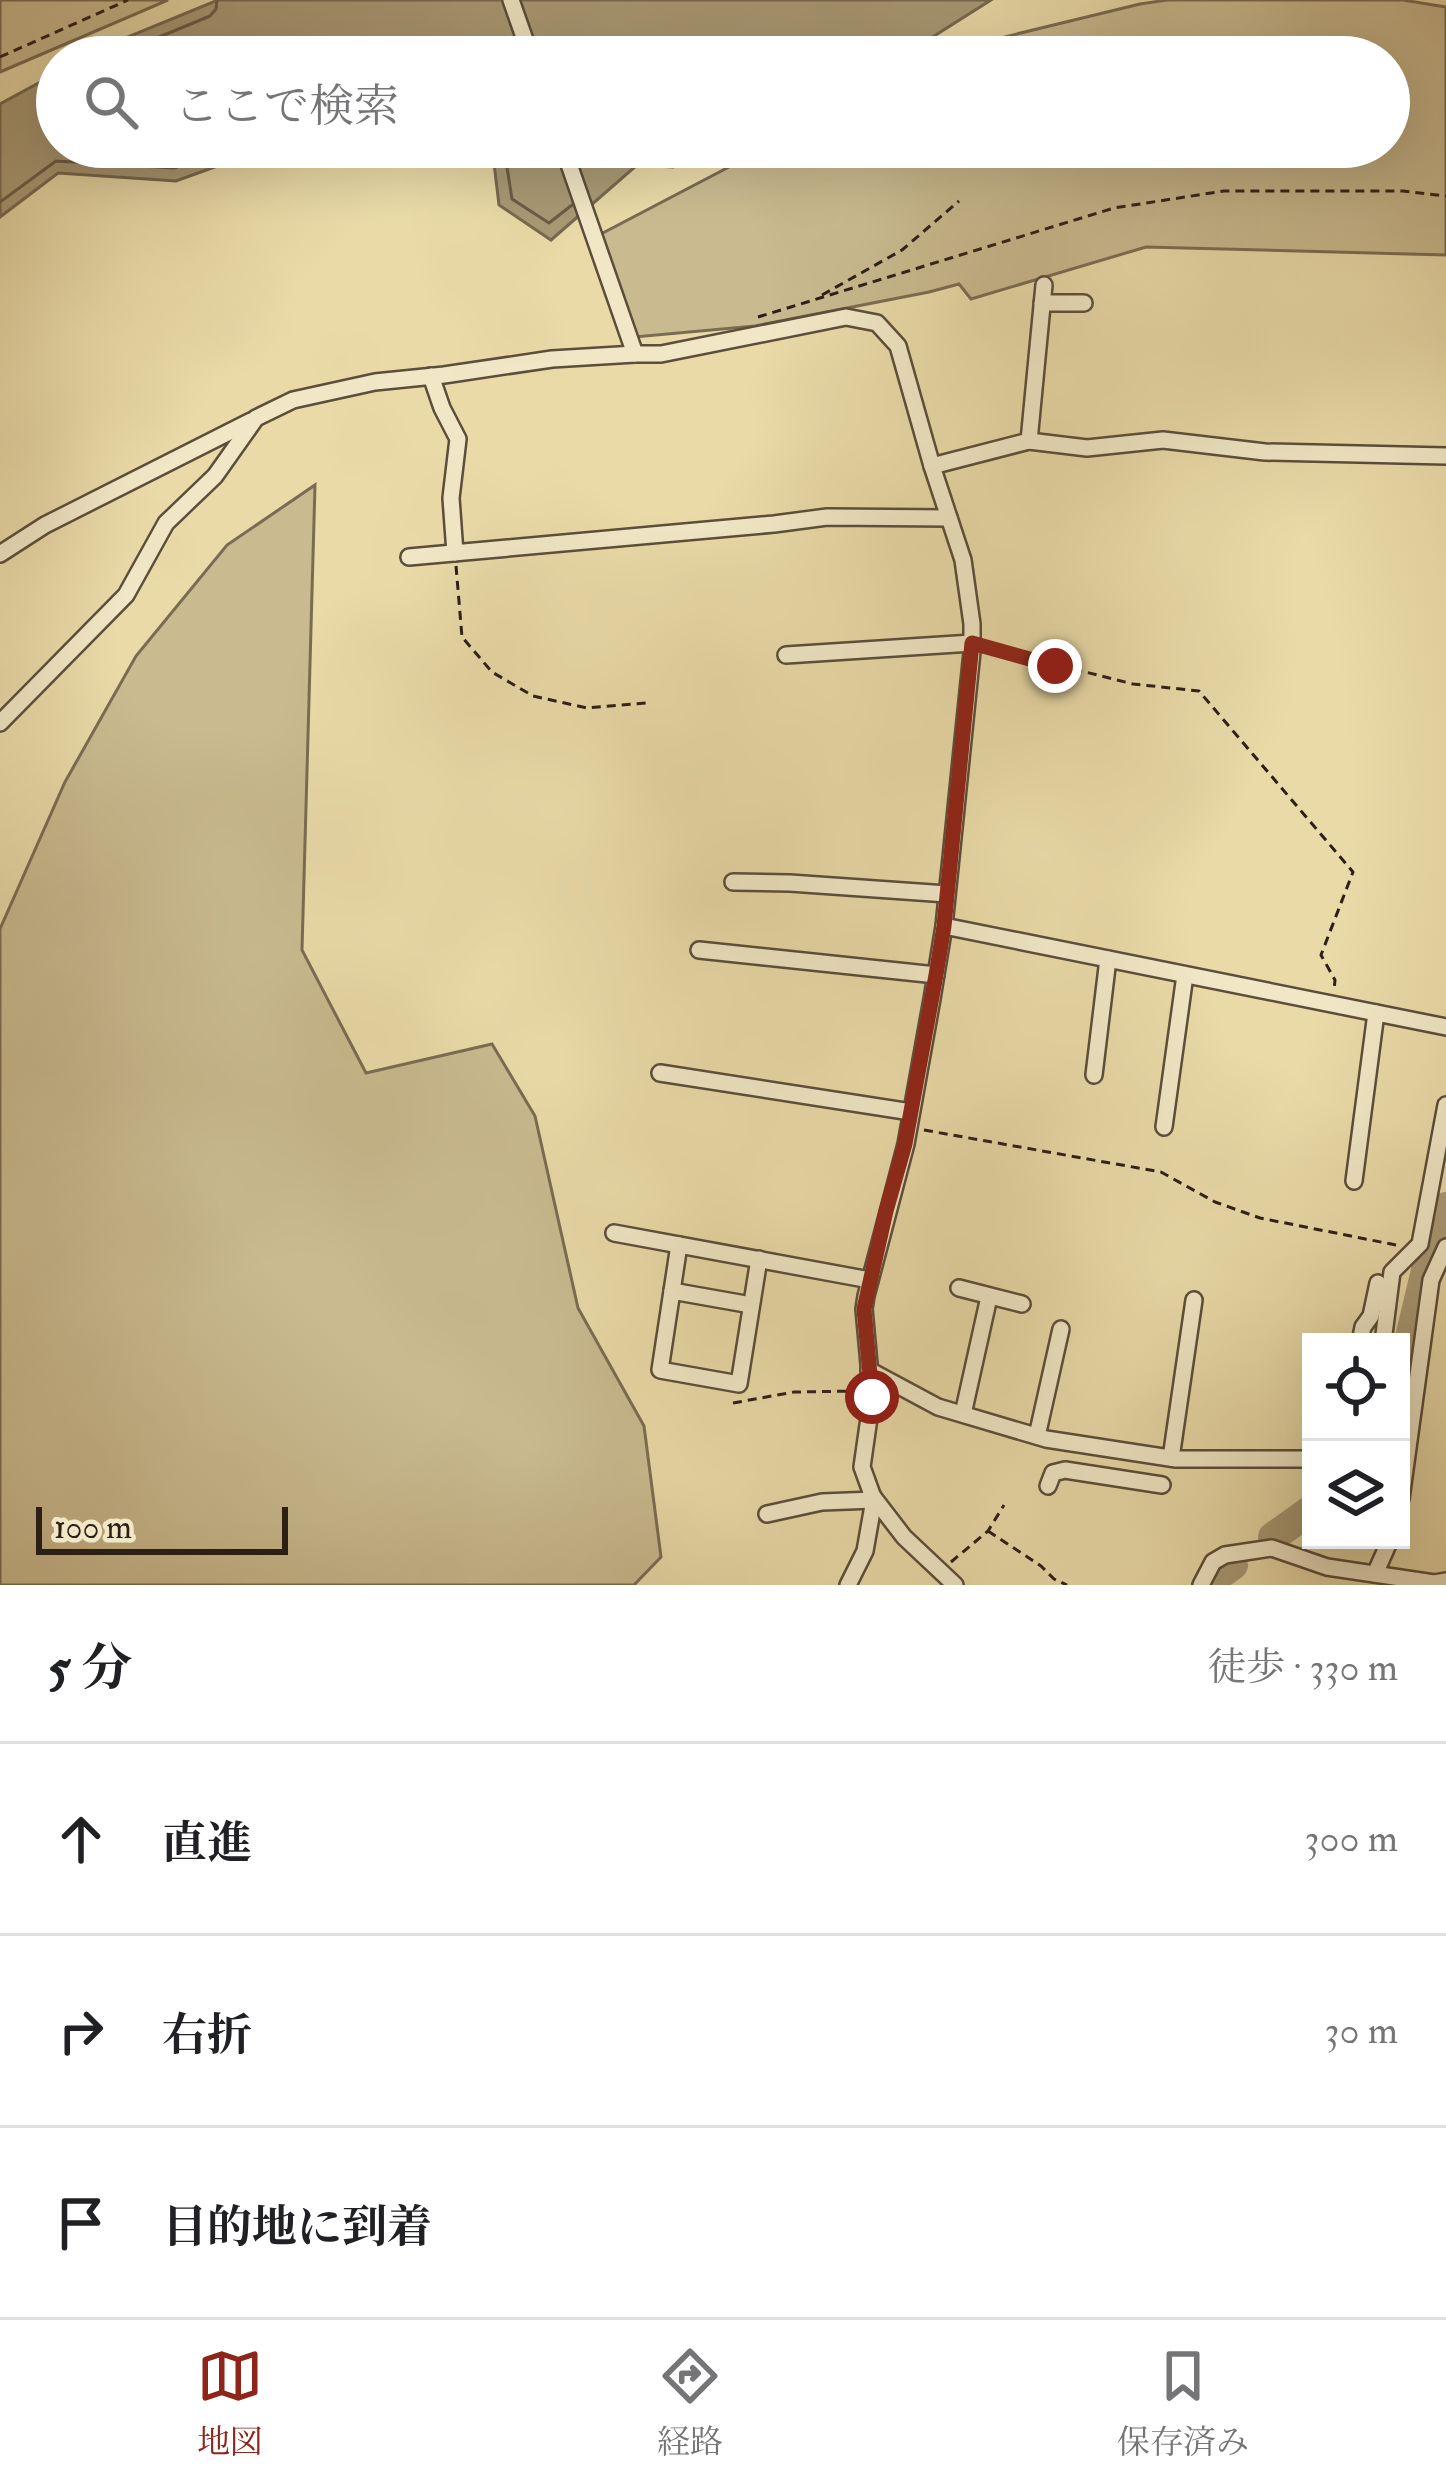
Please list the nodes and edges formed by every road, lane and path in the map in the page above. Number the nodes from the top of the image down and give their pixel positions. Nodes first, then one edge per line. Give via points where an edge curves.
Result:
1 (128, 0) edge
2 (511, 0) edge
3 (47, 36) edge
4 (524, 36) edge
5 (36, 41) edge
6 (0, 57) edge
7 (570, 168) edge
8 (1446, 196) edge
9 (958, 200) dead end
10 (815, 299) junction
11 (1084, 303) dead end
12 (756, 317) dead end
13 (635, 354) junction
14 (431, 376) junction
15 (256, 418) junction
16 (1029, 441) junction
17 (1446, 456) edge
18 (932, 466) junction
19 (949, 518) junction
20 (455, 553) junction
21 (0, 554) edge
22 (410, 557) dead end
23 (972, 643) junction
24 (786, 655) dead end
25 (647, 703) dead end
26 (0, 723) edge
27 (733, 882) dead end
28 (947, 894) junction
29 (944, 926) junction
30 (699, 950) dead end
31 (1108, 959) junction
32 (1185, 974) junction
33 (936, 975) junction
34 (1333, 1004) junction
35 (1376, 1013) junction
36 (1446, 1028) edge
37 (660, 1073) dead end
38 (1094, 1075) dead end
39 (1446, 1105) edge
40 (910, 1120) junction
41 (1164, 1127) dead end
42 (1354, 1181) dead end
43 (614, 1233) dead end
44 (679, 1245) junction
45 (1446, 1247) edge
46 (1415, 1249) junction
47 (759, 1259) junction
48 (870, 1280) junction
49 (1378, 1283) dead end
50 (959, 1288) dead end
51 (672, 1291) junction
52 (989, 1297) junction
53 (1194, 1300) dead end
54 (1022, 1304) dead end
55 (752, 1305) junction
56 (1061, 1329) dead end
57 (1362, 1333) edge
58 (1384, 1333) edge
59 (869, 1370) junction
60 (871, 1391) junction
61 (733, 1402) dead end
62 (964, 1414) junction
63 (1037, 1436) junction
64 (1409, 1441) edge
65 (1076, 1443) junction
66 (1171, 1458) junction
67 (1302, 1459) edge
68 (1073, 1472) junction
69 (1162, 1485) dead end
70 (1048, 1486) dead end
71 (871, 1496) junction
72 (1004, 1505) dead end
73 (767, 1514) dead end
74 (988, 1531) junction
75 (1386, 1549) edge
76 (940, 1571) junction
77 (1375, 1574) junction
78 (1442, 1582) edge
79 (848, 1585) edge
80 (955, 1585) edge
81 (1067, 1585) edge
82 (1202, 1585) edge

1 - 3 path
2 - 4 street
5 - 6 path
7 - 13 street
8 - 10 path via 1224,191 1114,208
9 - 10 path via 902,250
10 - 12 path
11 - 16 street via 1043,294
13 - 14 street
13 - 18 street via 846,317 877,323 898,346
14 - 15 street via 293,400
14 - 20 street via 458,439
15 - 21 street
15 - 26 street via 215,476 166,523 126,595
16 - 17 street
16 - 18 street
18 - 19 street
19 - 20 street via 827,517
19 - 23 street via 963,560
20 - 22 street
20 - 25 path via 462,637 492,672 533,696 586,708
23 - 24 street
23 - 28 street
23 - 34 path via 1133,684 1199,691 1353,872 1321,955 1335,980
27 - 28 street
28 - 29 street
29 - 31 street
29 - 33 street
30 - 33 street
31 - 32 street
31 - 38 street
32 - 34 street
32 - 41 street
33 - 40 street
34 - 35 street
35 - 36 street
35 - 42 street
37 - 40 street
39 - 46 street
40 - 46 path via 1161,1172 1260,1218
40 - 48 street
43 - 44 street
44 - 47 street
44 - 51 street
45 - 64 street via 1431,1280
46 - 58 street via 1393,1272
47 - 48 street
47 - 55 street
48 - 59 street
49 - 57 street
50 - 52 street
51 - 55 street
51 - 55 street via 660,1370 739,1384
52 - 54 street
52 - 62 street
53 - 66 street
56 - 63 street
59 - 60 street
59 - 62 street
60 - 61 path
60 - 71 street via 862,1467
62 - 63 street
63 - 65 street
65 - 66 street
65 - 68 street
66 - 67 street
68 - 69 street
68 - 70 street via 1053,1473
71 - 73 street
71 - 76 street
71 - 79 street via 865,1551
72 - 74 path
74 - 76 path
74 - 81 path
75 - 77 street
76 - 80 street
77 - 78 street
77 - 82 street via 1272,1548 1225,1555

